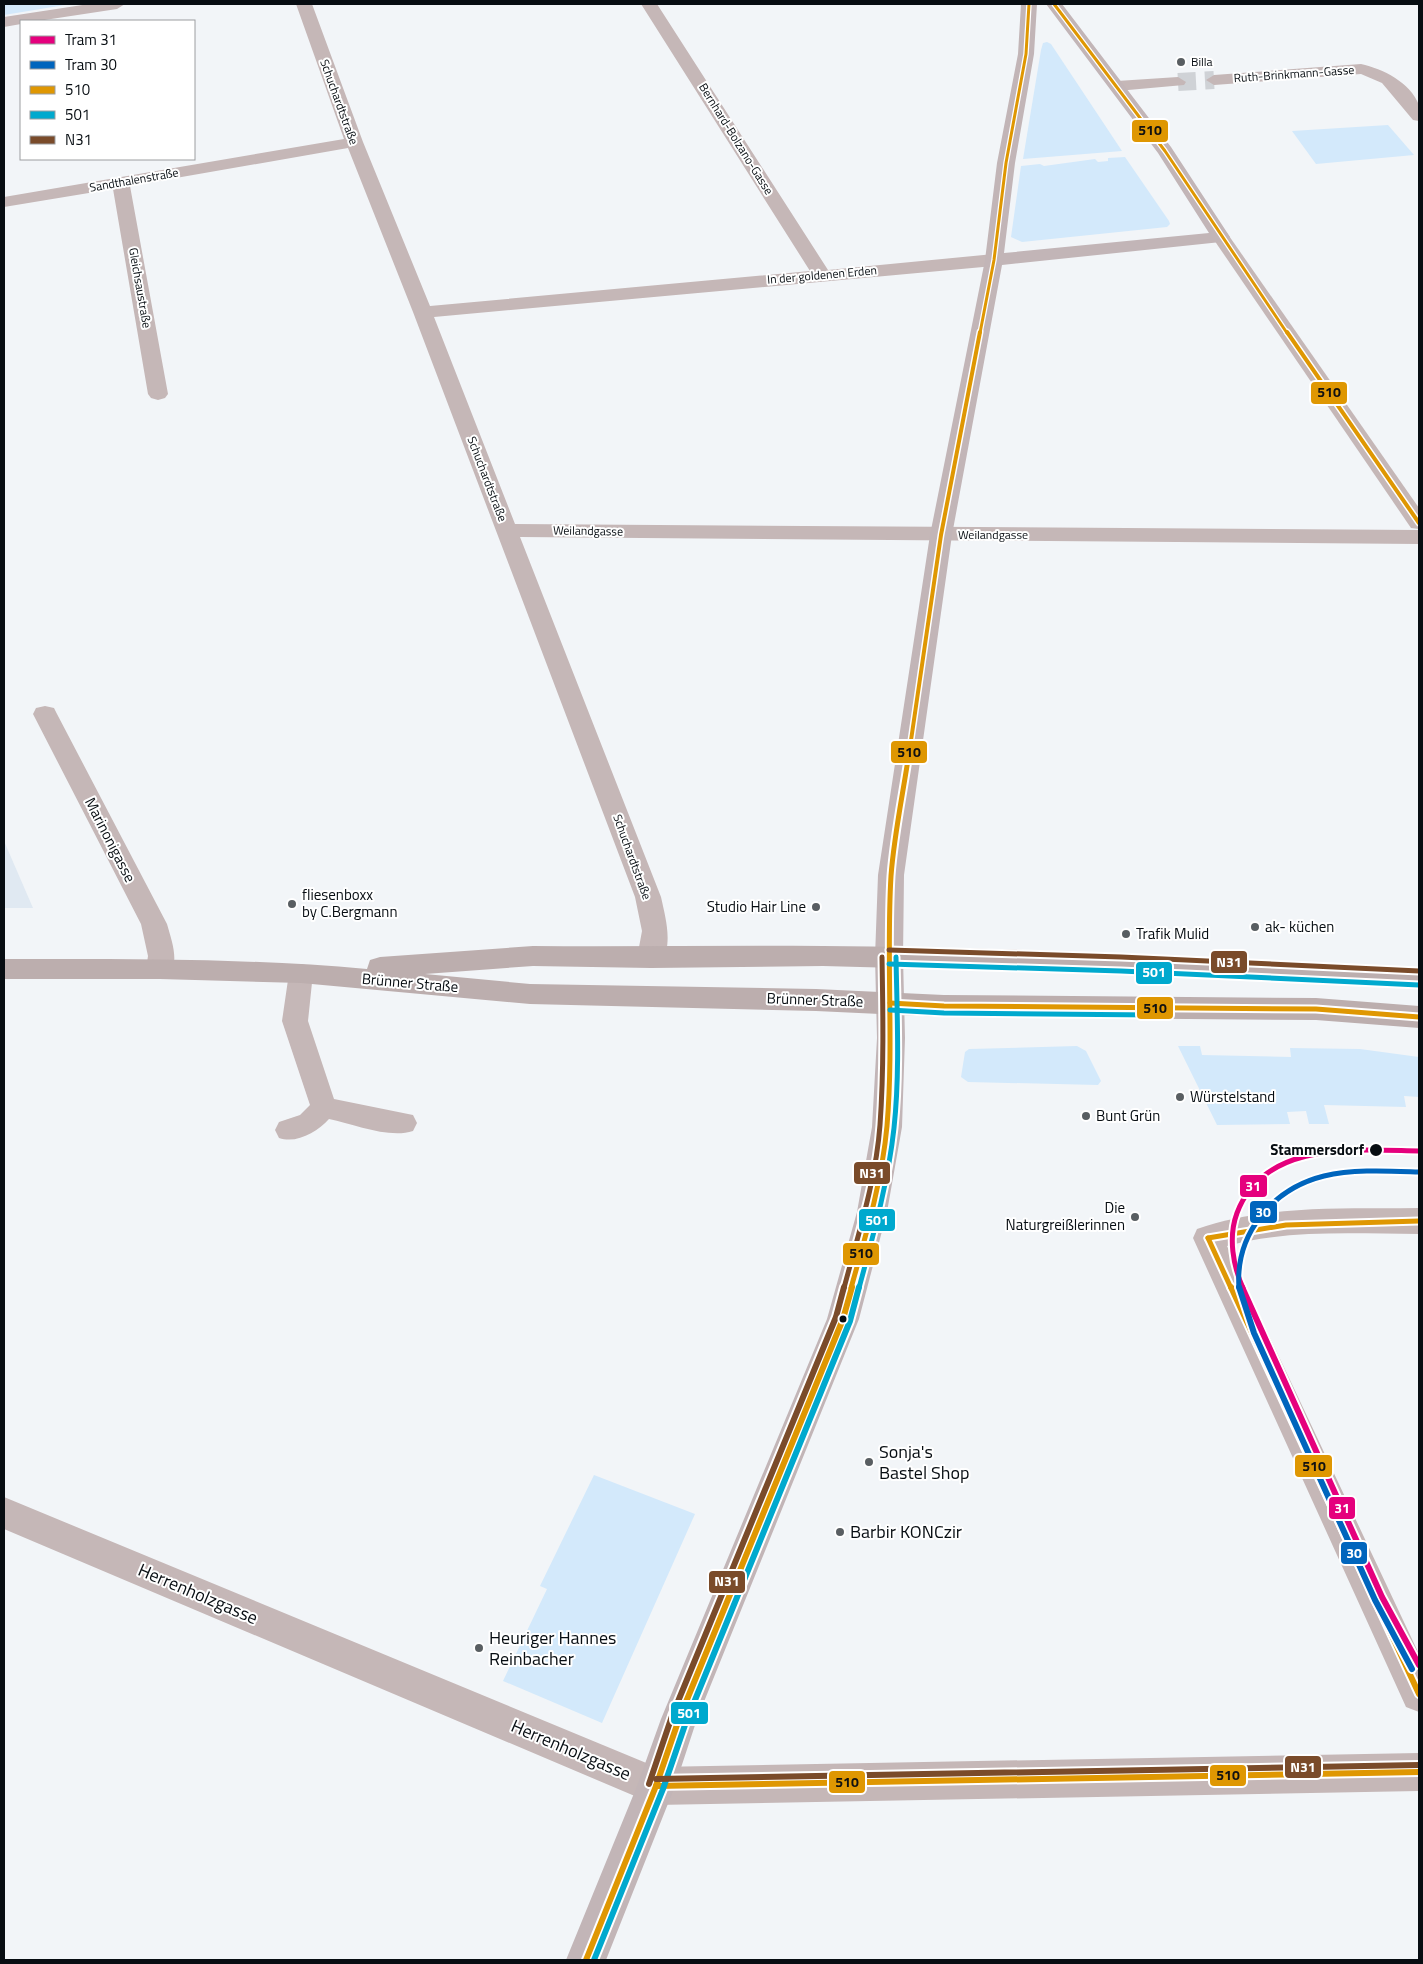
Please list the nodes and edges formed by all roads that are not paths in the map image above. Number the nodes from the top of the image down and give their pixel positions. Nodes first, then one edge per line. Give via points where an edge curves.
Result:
1 (117, 4) edge
2 (304, 4) edge
3 (649, 4) edge
4 (1029, 4) edge
5 (1054, 4) edge
6 (4, 22) edge
7 (1214, 80) tunnel mouth
8 (1178, 82) tunnel mouth
9 (1117, 86) junction
10 (1419, 116) edge
11 (354, 142) junction
12 (121, 182) junction
13 (4, 202) edge
14 (1221, 237) junction
15 (994, 260) junction
16 (822, 275) junction
17 (423, 312) junction
18 (158, 394) dead end
19 (1419, 524) edge
20 (507, 530) junction
21 (941, 535) junction
22 (1419, 536) edge
23 (45, 714) dead end
24 (889, 957) junction
25 (651, 958) junction
26 (4, 969) edge
27 (160, 969) junction
28 (301, 973) junction
29 (1419, 978) edge
30 (890, 1003) junction
31 (1419, 1017) edge
32 (324, 1107) junction
33 (404, 1123) dead end
34 (288, 1130) dead end
35 (1419, 1221) edge
36 (4, 1513) edge
37 (1419, 1694) edge
38 (1419, 1772) edge
39 (656, 1786) junction
40 (586, 1960) edge

1 - 6 street
2 - 11 street, Schuchardtstraße
3 - 16 street, Bernhard-Bolzano-Gasse
4 - 15 main road via 1026,54 1006,163
5 - 9 main road
7 - 10 street, Ruth-Brinkmann-Gasse via 1361,69 1374,71 1386,76
8 - 9 street
9 - 14 main road via 1165,151
11 - 12 street, Sandthalenstraße
11 - 17 street, Schuchardtstraße
12 - 13 street, Sandthalenstraße
12 - 18 street, Gleichsaustraße
14 - 15 main road, In der goldenen Erden
14 - 19 street
15 - 16 street, In der goldenen Erden
15 - 21 main road
16 - 17 street, In der goldenen Erden
17 - 20 street, Schuchardtstraße
20 - 21 street, Weilandgasse
20 - 25 street, Schuchardtstraße via 648,896 656,931
21 - 22 street, Weilandgasse
21 - 24 main road via 891,875
23 - 27 street, Marinonigasse via 154,924 162,956
24 - 25 main road, Brünner Straße
24 - 29 main road, Brünner Straße
24 - 30 main road
25 - 28 main road, Brünner Straße via 533,956
26 - 27 main road, Brünner Straße
27 - 28 main road, Brünner Straße
28 - 30 main road, Brünner Straße via 530,994
28 - 32 lane via 295,1021
30 - 31 main road, Brünner Straße via 1316,1010
30 - 39 main road via 887,1127 872,1212 843,1319 679,1719
32 - 33 lane
32 - 34 lane via 309,1123
35 - 37 street via 1311,1223 1232,1230 1208,1238
36 - 39 street, Herrenholzgasse
38 - 39 street, Herrenholzgasse
39 - 40 main road

